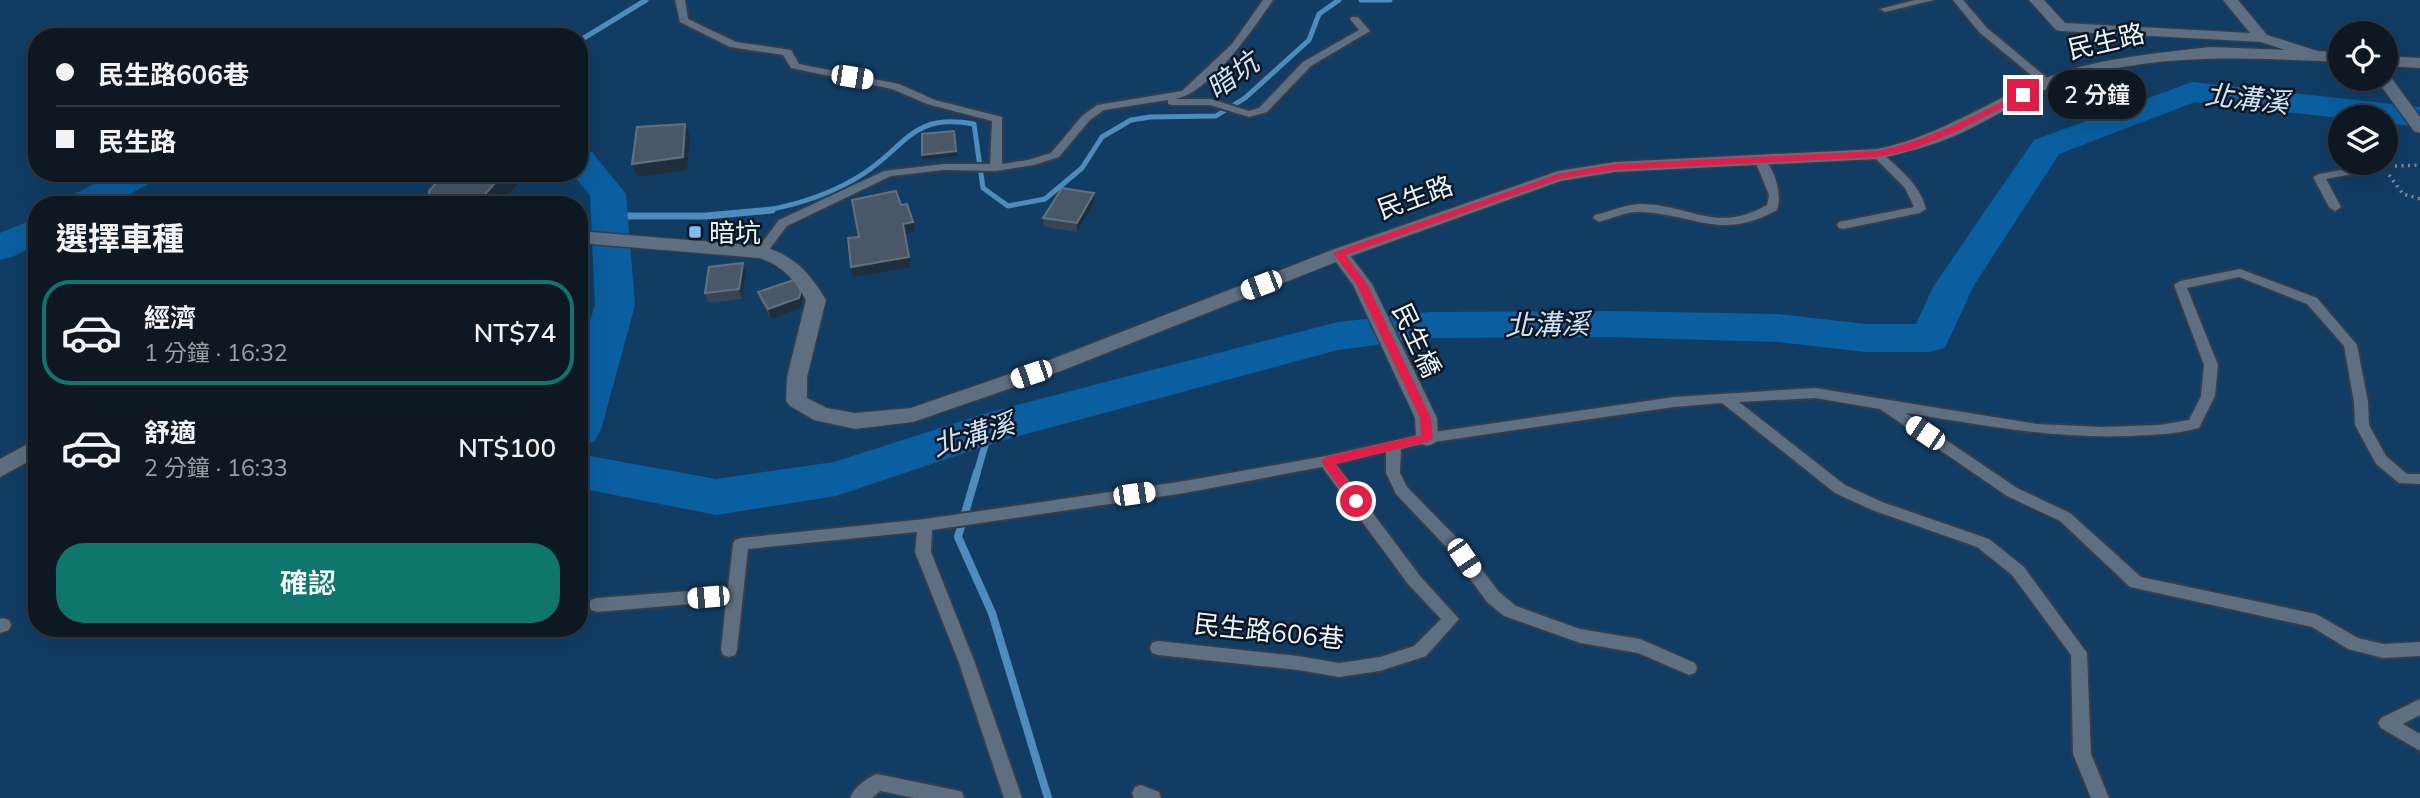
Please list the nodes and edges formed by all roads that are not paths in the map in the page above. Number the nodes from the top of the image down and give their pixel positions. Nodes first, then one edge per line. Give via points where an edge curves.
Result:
1 (680, 0) edge
2 (1268, 0) edge
3 (1930, 0) edge
4 (1958, 0) edge
5 (2036, 0) edge
6 (2230, 0) edge
7 (1885, 9) dead end
8 (1355, 19) dead end
9 (2262, 38) junction
10 (2313, 54) junction
11 (2328, 56) edge
12 (2398, 62) edge
13 (2420, 63) edge
14 (2047, 83) junction
15 (2393, 91) edge
16 (1157, 98) junction
17 (2420, 128) edge
18 (1877, 154) junction
19 (1761, 161) junction
20 (996, 168) junction
21 (2330, 175) edge
22 (2335, 207) dead end
23 (1599, 218) dead end
24 (1843, 225) dead end
25 (588, 238) edge
26 (761, 252) junction
27 (1339, 254) junction
28 (1725, 398) junction
29 (1882, 403) junction
30 (1426, 428) junction
31 (1394, 447) junction
32 (28, 452) edge
33 (1326, 461) junction
34 (0, 469) edge
35 (2420, 479) edge
36 (925, 525) junction
37 (735, 594) junction
38 (597, 605) dead end
39 (1158, 648) dead end
40 (2420, 649) edge
41 (729, 650) dead end
42 (1689, 668) dead end
43 (2420, 707) edge
44 (2420, 743) edge
45 (859, 798) edge
46 (955, 798) edge
47 (1013, 798) edge
48 (2100, 798) edge

1 - 20 lane via 683,20 734,45 787,52 795,66 895,86 932,102 998,119
2 - 16 lane via 1237,46 1185,94
3 - 7 lane
4 - 14 lane via 1983,30
5 - 9 street via 2061,27
6 - 9 street
8 - 16 lane via 1365,31 1307,64 1264,110 1249,114 1211,102 1174,103
9 - 10 street
10 - 11 street, 民生路
10 - 14 street, 民生路 via 2172,55 2106,65
12 - 13 street
14 - 18 street, 民生路 via 1952,131
15 - 17 street
16 - 20 lane via 1101,107 1055,155
18 - 19 street, 民生路
18 - 24 lane via 1909,185 1919,198 1920,209
19 - 23 lane via 1775,195 1773,207 1756,219 1722,224 1639,208
19 - 27 street, 民生路 via 1584,170
20 - 26 lane via 888,173 783,223
21 - 22 lane via 2319,177
25 - 26 street, 民生路
26 - 27 street, 民生路 via 798,270 817,300 797,377 797,401 822,415 855,421 913,415 1055,366
27 - 30 street, 民生橋 via 1362,284
28 - 29 lane via 1815,393
28 - 30 lane
28 - 48 lane via 1840,489 1983,543 2018,571 2079,653 2082,754
29 - 35 lane via 2037,429 2103,432 2194,424 2208,396 2211,365 2180,285 2240,273 2312,301 2320,309 2350,345 2362,425 2381,460 2404,479
29 - 40 lane via 2012,492 2065,517 2136,582 2316,621 2354,644 2383,652
30 - 31 lane
31 - 33 lane
31 - 42 lane via 1393,473 1401,490 1510,611 1580,636 1640,646
32 - 34 street
33 - 36 lane
33 - 39 lane, 民生路606巷 via 1414,580 1451,619 1420,651 1380,664 1339,670
36 - 37 lane via 741,544
36 - 47 lane via 923,552
37 - 38 lane
37 - 41 lane
43 - 44 lane via 2387,723
45 - 46 lane via 877,782

